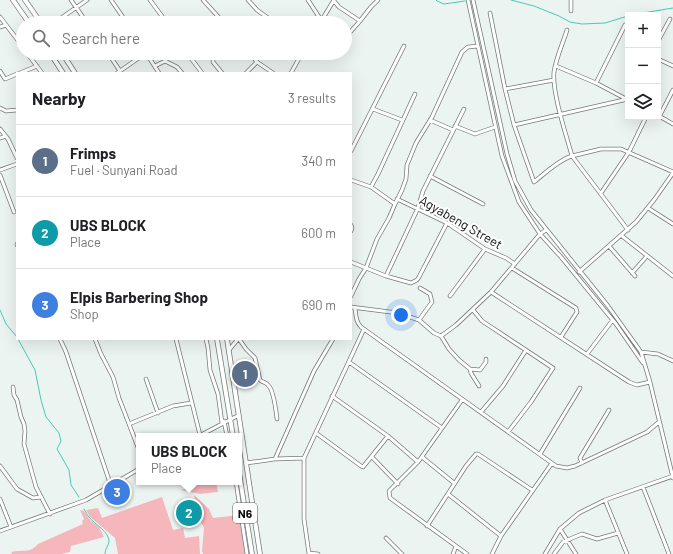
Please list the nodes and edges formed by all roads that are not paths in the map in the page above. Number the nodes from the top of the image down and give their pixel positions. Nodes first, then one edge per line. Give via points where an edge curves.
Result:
1 (13, 0) edge
2 (25, 0) edge
3 (71, 0) edge
4 (87, 0) edge
5 (111, 0) edge
6 (150, 0) edge
7 (203, 0) edge
8 (248, 0) edge
9 (308, 0) edge
10 (334, 0) edge
11 (378, 0) edge
12 (468, 0) edge
13 (473, 0) edge
14 (570, 0) edge
15 (76, 7) junction
16 (571, 11) dead end
17 (490, 13) dead end
18 (24, 16) edge
19 (36, 16) edge
20 (64, 16) edge
21 (82, 16) edge
22 (122, 16) edge
23 (162, 16) edge
24 (218, 16) edge
25 (265, 16) edge
26 (317, 16) edge
27 (324, 16) edge
28 (352, 16) edge
29 (352, 16) edge
30 (0, 17) edge
31 (670, 19) dead end
32 (360, 21) junction
33 (6, 25) junction
34 (625, 25) dead end
35 (0, 27) edge
36 (352, 30) edge
37 (567, 30) dead end
38 (16, 36) edge
39 (661, 36) edge
40 (404, 46) dead end
41 (478, 46) junction
42 (33, 60) edge
43 (55, 60) edge
44 (67, 60) edge
45 (112, 60) edge
46 (136, 60) edge
47 (151, 60) edge
48 (192, 60) edge
49 (213, 60) edge
50 (298, 60) edge
51 (661, 60) edge
52 (165, 61) joint
53 (258, 62) joint
54 (37, 66) junction
55 (155, 66) junction
56 (556, 66) junction
57 (673, 66) edge
58 (0, 70) edge
59 (28, 71) edge
60 (41, 72) edge
61 (62, 72) edge
62 (74, 72) edge
63 (119, 72) edge
64 (158, 72) edge
65 (181, 72) edge
66 (201, 72) edge
67 (221, 72) edge
68 (247, 72) edge
69 (271, 72) edge
70 (292, 72) edge
71 (16, 74) edge
72 (554, 80) junction
73 (596, 83) junction
74 (505, 90) junction
75 (673, 90) edge
76 (414, 94) dead end
77 (625, 98) edge
78 (625, 101) edge
79 (0, 108) edge
80 (373, 109) junction
81 (464, 109) dead end
82 (16, 110) edge
83 (661, 111) edge
84 (561, 114) junction
85 (661, 118) edge
86 (402, 120) junction
87 (430, 120) junction
88 (645, 120) edge
89 (673, 124) edge
90 (514, 125) junction
91 (455, 126) junction
92 (495, 127) junction
93 (0, 129) edge
94 (453, 130) junction
95 (6, 136) junction
96 (0, 138) edge
97 (352, 149) edge
98 (629, 152) junction
99 (16, 155) edge
100 (572, 156) junction
101 (16, 164) edge
102 (0, 170) edge
103 (673, 172) edge
104 (0, 175) edge
105 (430, 176) junction
106 (352, 180) edge
107 (371, 188) junction
108 (601, 193) junction
109 (397, 199) junction
110 (394, 204) junction
111 (483, 204) dead end
112 (418, 208) junction
113 (648, 208) junction
114 (14, 212) dead end
115 (447, 222) junction
116 (673, 224) edge
117 (546, 230) junction
118 (628, 230) junction
119 (540, 234) junction
120 (622, 236) junction
121 (609, 246) junction
122 (485, 249) junction
123 (647, 256) junction
124 (352, 262) edge
125 (514, 264) junction
126 (366, 268) junction
127 (512, 268) junction
128 (579, 272) junction
129 (632, 273) junction
130 (386, 276) junction
131 (635, 276) dead end
132 (673, 276) edge
133 (420, 288) dead end
134 (491, 292) junction
135 (352, 293) edge
136 (450, 296) dead end
137 (355, 308) joint
138 (473, 310) junction
139 (419, 320) junction
140 (612, 321) junction
141 (364, 329) junction
142 (441, 336) junction
143 (561, 337) junction
144 (60, 340) edge
145 (95, 340) edge
146 (176, 340) edge
147 (206, 340) edge
148 (217, 340) edge
149 (227, 340) edge
150 (237, 340) edge
151 (239, 340) edge
152 (332, 340) edge
153 (229, 350) junction
154 (526, 350) junction
155 (641, 352) junction
156 (587, 354) junction
157 (486, 359) dead end
158 (673, 361) edge
159 (349, 362) junction
160 (644, 365) junction
161 (470, 369) junction
162 (146, 379) dead end
163 (650, 382) junction
164 (479, 386) dead end
165 (12, 387) dead end
166 (580, 388) dead end
167 (332, 396) junction
168 (462, 400) junction
169 (191, 403) junction
170 (609, 410) dead end
171 (481, 412) junction
172 (158, 413) junction
173 (239, 415) junction
174 (231, 418) junction
175 (277, 419) dead end
176 (223, 422) junction
177 (659, 422) junction
178 (129, 424) junction
179 (442, 428) junction
180 (508, 432) junction
181 (198, 433) edge
182 (204, 433) edge
183 (227, 433) edge
184 (233, 433) edge
185 (242, 433) edge
186 (316, 433) junction
187 (242, 436) edge
188 (388, 436) junction
189 (136, 442) edge
190 (540, 454) junction
191 (372, 457) junction
192 (422, 457) junction
193 (304, 458) junction
194 (275, 459) junction
195 (418, 462) junction
196 (246, 463) junction
197 (552, 463) junction
198 (582, 463) junction
199 (0, 466) edge
200 (136, 471) edge
201 (673, 477) edge
202 (454, 483) junction
203 (398, 484) junction
204 (236, 485) edge
205 (241, 485) edge
206 (111, 486) junction
207 (643, 486) junction
208 (532, 490) junction
209 (448, 494) junction
210 (40, 497) junction
211 (0, 500) edge
212 (605, 500) junction
213 (50, 514) junction
214 (427, 526) junction
215 (11, 527) junction
216 (560, 529) junction
217 (0, 531) edge
218 (618, 533) junction
219 (501, 536) junction
220 (386, 538) dead end
221 (568, 540) junction
222 (456, 546) junction
223 (546, 552) edge
224 (247, 554) edge
225 (252, 554) edge
226 (260, 554) edge
227 (309, 554) edge
228 (318, 554) edge
229 (402, 554) edge
230 (453, 554) edge
231 (467, 554) edge
232 (492, 554) edge
233 (553, 554) edge
234 (576, 554) edge
235 (627, 554) edge
236 (669, 554) edge

1 - 18 main road
2 - 19 main road
3 - 15 street
4 - 15 street
5 - 22 street
6 - 23 street
7 - 24 street
8 - 25 street
9 - 26 street
10 - 27 street
10 - 28 street via 339,8
11 - 32 street
12 - 41 street
13 - 117 street via 515,181
14 - 16 street
15 - 20 street
15 - 21 street
17 - 74 street
29 - 32 street
30 - 33 street
31 - 39 street
32 - 36 street
33 - 35 street
33 - 38 street
34 - 73 street
37 - 56 street
40 - 80 street
41 - 87 street via 464,50
41 - 92 street
42 - 54 street
43 - 61 main road
44 - 62 main road
45 - 63 street
46 - 63 street
47 - 55 street
48 - 66 street
49 - 67 street
50 - 70 street
51 - 57 street
52 - 55 street
52 - 65 street
53 - 68 street
53 - 69 street
54 - 59 street
54 - 60 street
55 - 64 street
56 - 72 street
56 - 73 street
58 - 71 street via 5,79
72 - 74 street
72 - 84 street
73 - 77 street
74 - 90 street
75 - 83 street
76 - 86 street
78 - 84 street
79 - 82 street via 6,111
80 - 86 street
80 - 97 street
81 - 91 street
84 - 90 street
84 - 100 street
85 - 89 street
86 - 107 street
87 - 94 street
87 - 109 street via 408,160 406,179
88 - 98 street
90 - 100 street via 534,182
91 - 92 street via 474,134
91 - 94 street
92 - 119 street via 514,191
93 - 95 street
94 - 105 street
95 - 96 street
95 - 99 street
98 - 100 street via 601,149
98 - 103 street
98 - 108 street
100 - 108 street
101 - 102 street
103 - 113 street
104 - 114 street
105 - 111 street
105 - 112 street
106 - 107 street
107 - 110 street
108 - 118 street
109 - 110 street
109 - 112 street, Agyabeng Street
110 - 126 street via 370,253
112 - 115 street, Agyabeng Street
112 - 130 street
113 - 116 street
113 - 118 street
115 - 122 street, Agyabeng Street
115 - 130 street via 417,280 411,283
117 - 119 street
117 - 128 street
118 - 120 street
119 - 125 street
119 - 140 street
120 - 121 street
120 - 123 street
121 - 128 street
121 - 129 street
122 - 125 street, Agyabeng Street
122 - 136 street
123 - 129 street
123 - 132 street
124 - 126 street
125 - 127 street
126 - 130 street
126 - 135 street
127 - 134 street
127 - 143 street via 576,308 578,312
128 - 155 street via 608,306
129 - 131 street
133 - 139 street via 430,294 432,302
134 - 138 street
134 - 143 street
137 - 139 street via 398,313
137 - 141 street via 358,324
138 - 142 street
138 - 154 street via 482,321
139 - 142 street
140 - 156 street
140 - 160 street
141 - 159 street
141 - 168 street
142 - 161 street via 449,349
143 - 156 street
144 - 206 street
145 - 178 street via 113,377
146 - 169 street
147 - 176 street via 210,370
148 - 174 main road
149 - 153 main road, N6
150 - 153 street
151 - 175 street via 255,358 260,380 270,387
152 - 194 street via 314,371
153 - 173 main road, N6
154 - 171 street via 503,386
154 - 180 street via 553,368
155 - 158 street via 658,354
155 - 160 street
156 - 163 street via 633,384
157 - 161 street via 480,370
159 - 167 street
159 - 179 street
160 - 163 street
161 - 164 street
162 - 172 street
163 - 177 street
165 - 210 street via 24,424 24,444
166 - 190 street
167 - 186 street
167 - 188 street
168 - 171 street
168 - 179 street
169 - 172 street via 173,406
169 - 181 street
170 - 198 street via 580,458
171 - 180 street
172 - 178 street
173 - 174 street
173 - 185 main road, N6
174 - 176 street
174 - 184 main road
176 - 182 street
176 - 183 street
177 - 198 street via 647,432
177 - 201 street
178 - 189 street
179 - 192 street
180 - 190 street
186 - 191 street via 361,466
186 - 193 street
187 - 196 main road, N6
188 - 191 street
188 - 195 street
190 - 197 street
191 - 203 street
192 - 195 street
192 - 202 street
193 - 194 street
193 - 227 street via 304,519
194 - 196 street
195 - 203 street
196 - 226 main road, N6
197 - 198 street via 568,468
197 - 208 street
199 - 210 street via 17,489 33,498
200 - 206 street
201 - 207 street
202 - 208 street via 478,454
202 - 209 street
203 - 214 street via 389,492 390,498
204 - 224 street
205 - 225 main road, N6
206 - 213 street via 86,500
207 - 212 street
207 - 236 street
208 - 219 street
209 - 214 street
209 - 219 street
210 - 213 street
211 - 215 street
212 - 216 street via 579,513
212 - 218 street
213 - 215 street
214 - 222 street
215 - 217 street
216 - 221 street
216 - 223 street
218 - 221 street via 597,538 582,534
218 - 235 street
219 - 232 street
220 - 229 street
221 - 233 street
221 - 234 street
222 - 230 street
222 - 231 street
223 - 233 street
227 - 228 street

